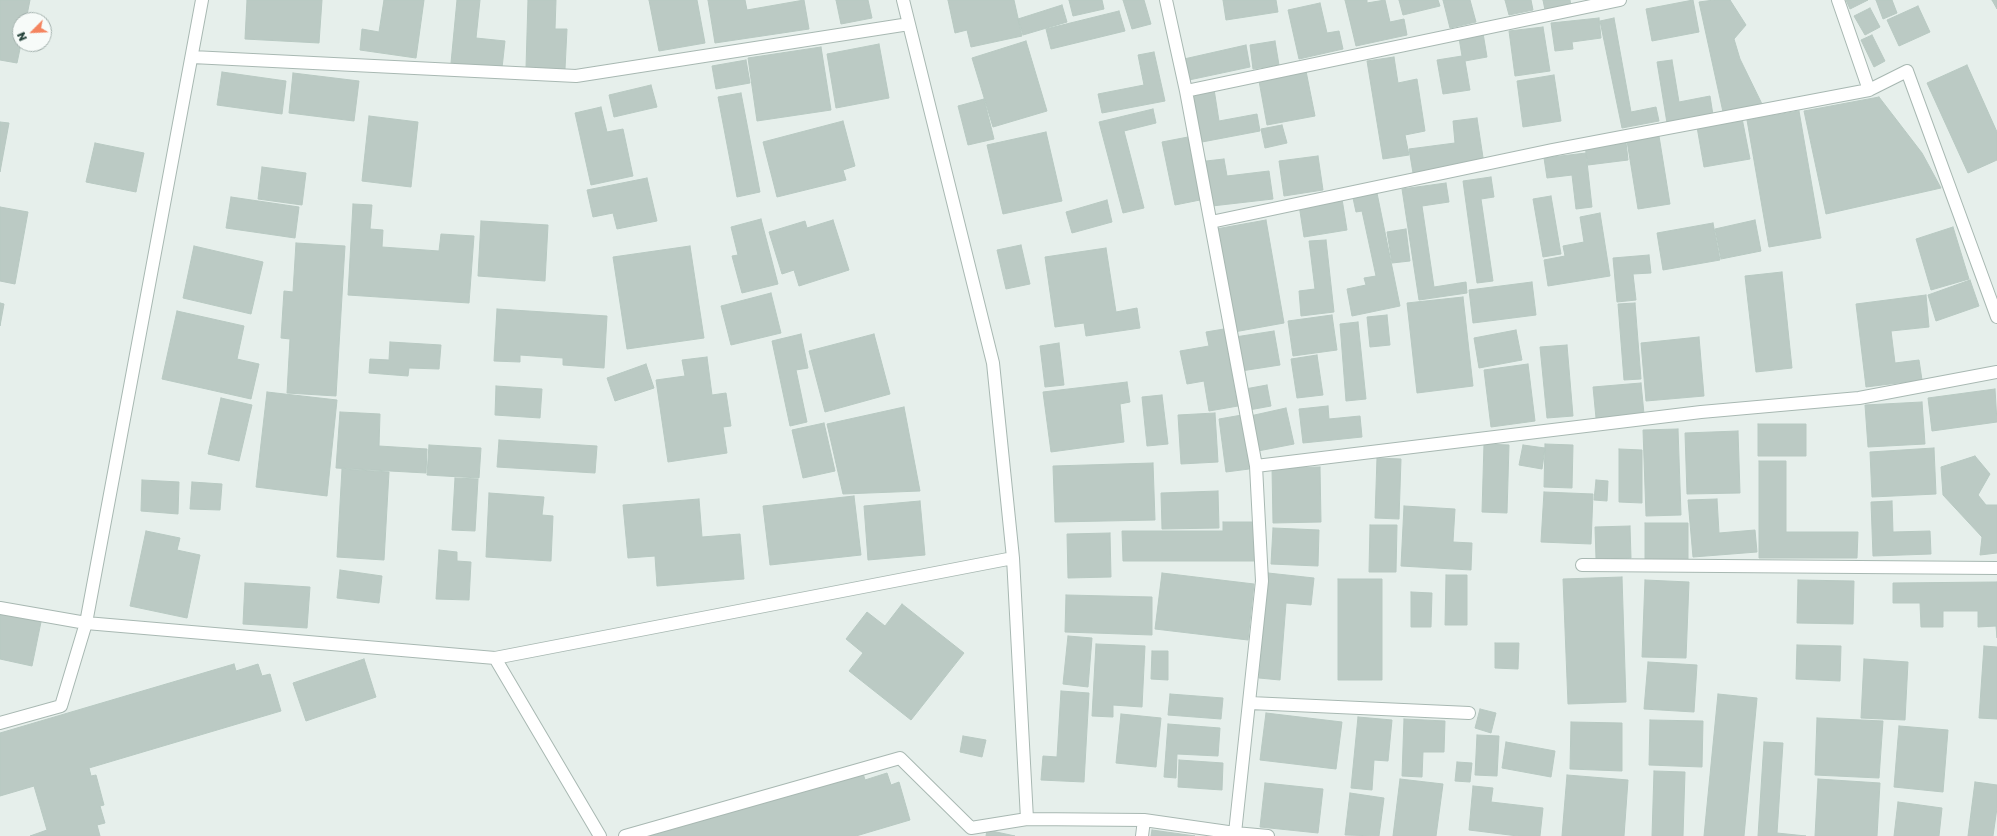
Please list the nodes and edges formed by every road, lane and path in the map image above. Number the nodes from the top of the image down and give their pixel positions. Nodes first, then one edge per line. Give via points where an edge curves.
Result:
1 (202, 0) edge
2 (903, 0) edge
3 (1166, 0) edge
4 (1620, 0) edge
5 (1838, 0) edge
6 (909, 24) junction
7 (192, 57) junction
8 (1869, 90) junction
9 (1186, 91) junction
10 (1211, 222) junction
11 (1997, 316) edge
12 (1997, 372) edge
13 (1256, 466) junction
14 (1014, 558) junction
15 (1582, 565) dead end
16 (1997, 568) edge
17 (0, 608) edge
18 (86, 622) junction
19 (496, 658) junction
20 (1250, 704) junction
21 (1469, 713) dead end
22 (0, 723) edge
23 (1027, 819) junction
24 (1144, 820) junction
25 (1235, 834) junction
26 (600, 836) edge
27 (625, 836) edge
28 (1142, 836) edge
29 (1268, 836) edge

1 - 7 street
2 - 6 street
3 - 9 street
4 - 9 street
5 - 8 street
6 - 7 street via 576,76
6 - 14 street via 993,363
7 - 18 street
8 - 10 street via 1552,150
8 - 11 street via 1907,71
9 - 10 street
10 - 13 street
12 - 13 street via 1859,398 1701,412
13 - 20 street via 1262,581
14 - 19 street
14 - 23 street
15 - 16 street
17 - 18 street
18 - 19 street
18 - 22 street via 61,706
19 - 26 street
20 - 21 street
20 - 25 street
23 - 24 street
23 - 27 street via 972,828 900,758
24 - 25 street
24 - 28 street
25 - 29 street

